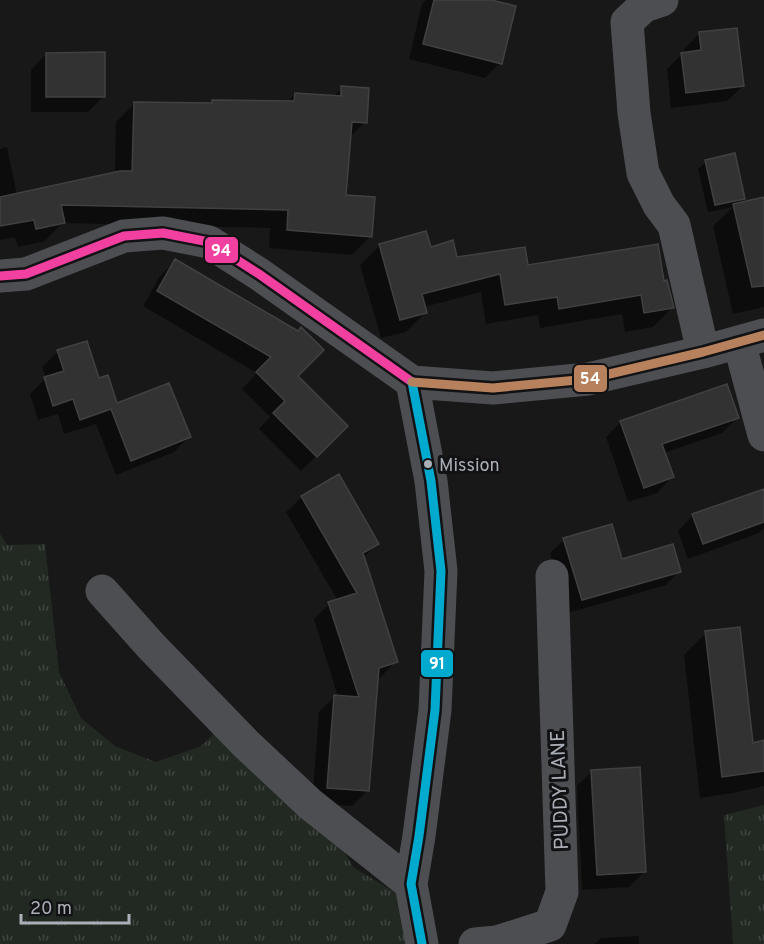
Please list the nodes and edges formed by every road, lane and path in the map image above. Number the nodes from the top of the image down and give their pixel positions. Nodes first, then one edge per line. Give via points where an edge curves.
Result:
1 (662, 0) edge
2 (0, 276) edge
3 (752, 339) edge
4 (703, 352) junction
5 (412, 382) junction
6 (764, 435) edge
7 (552, 576) dead end
8 (102, 591) dead end
9 (411, 884) junction
10 (422, 944) edge
11 (475, 944) edge

1 - 4 street via 644,6 627,22 634,113 643,173 674,225
2 - 5 street via 26,274 124,236 163,233 209,242
3 - 4 street
3 - 6 street
4 - 5 street via 588,379 493,388
5 - 9 street via 431,481 441,571 435,710
7 - 11 street, PUDDY LANE via 562,892 550,925 497,942
8 - 9 street via 246,744 310,804
9 - 10 street

